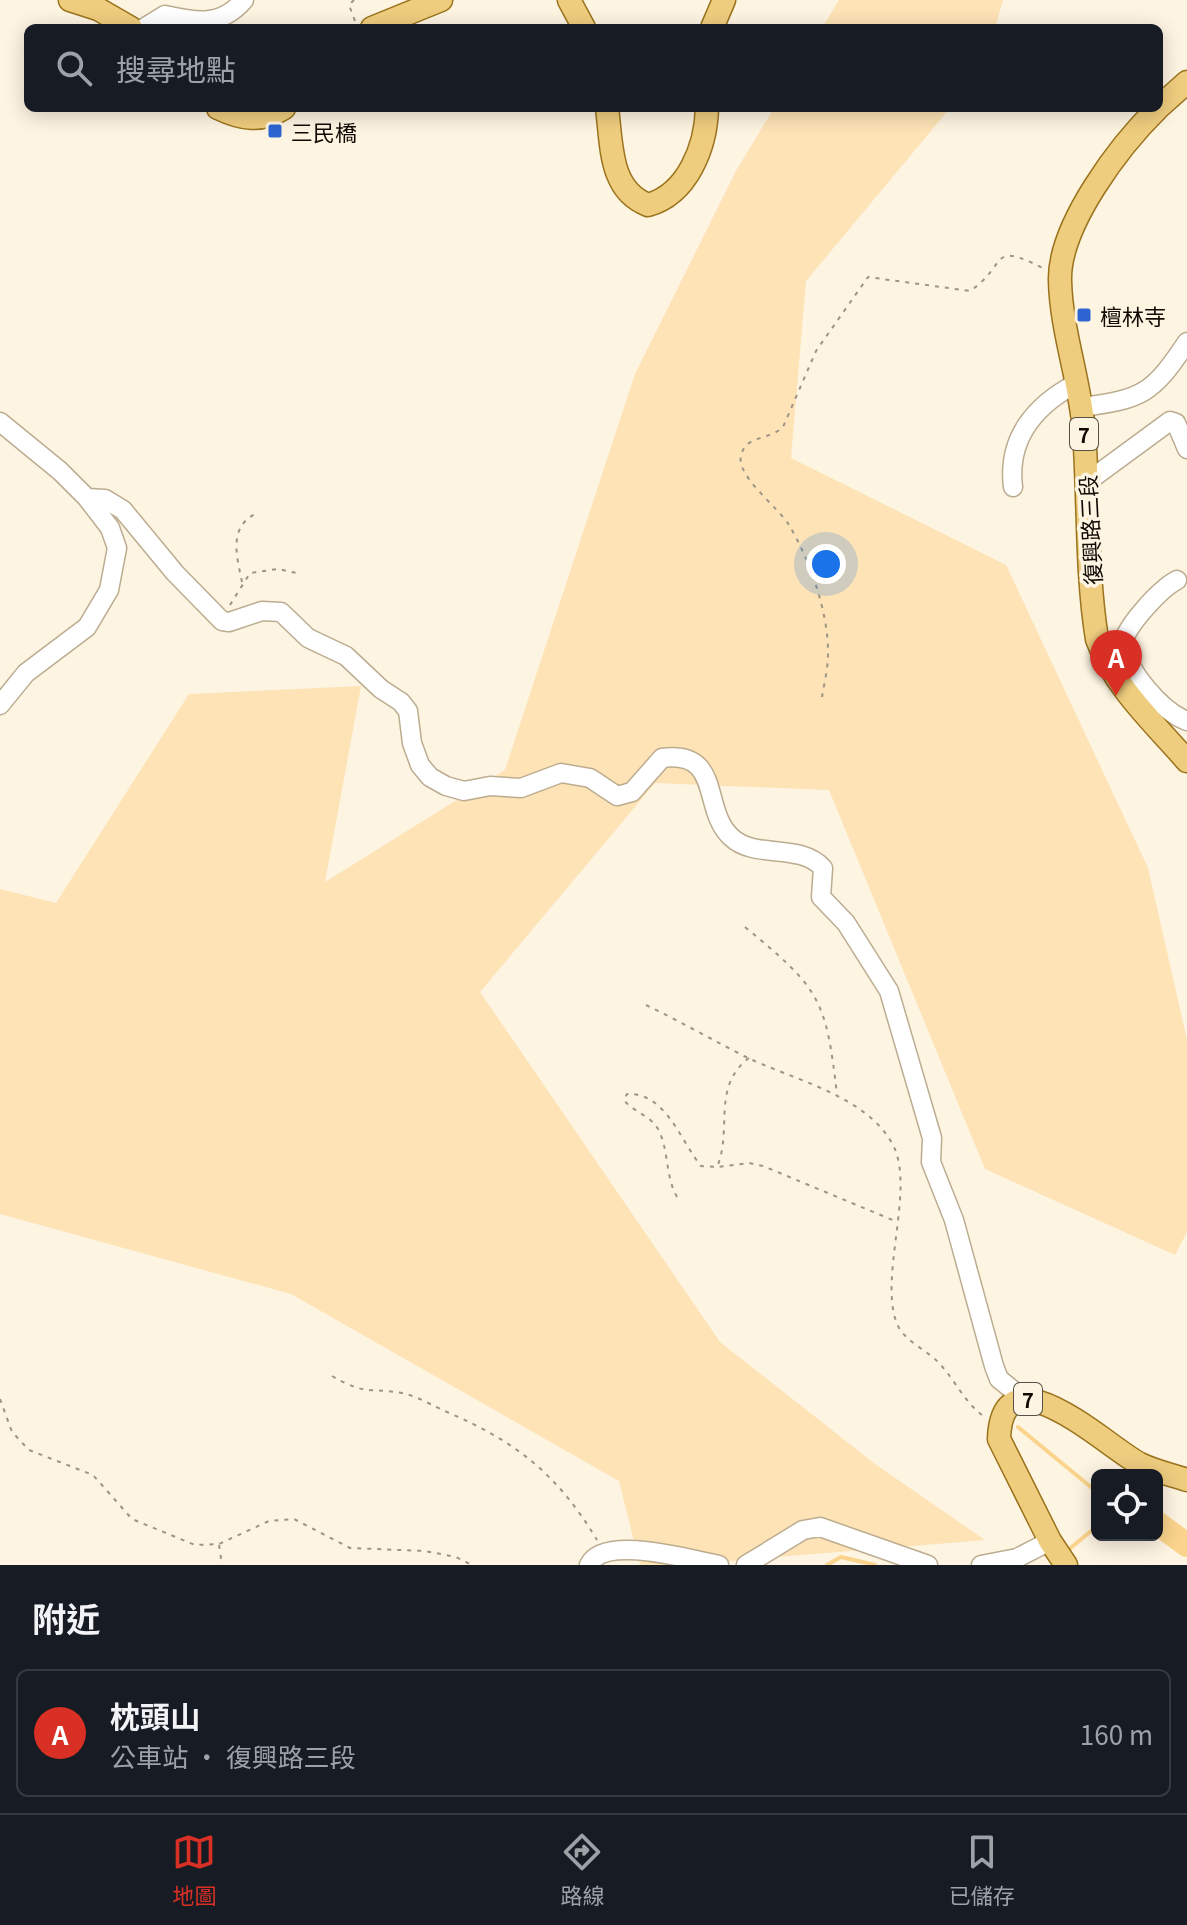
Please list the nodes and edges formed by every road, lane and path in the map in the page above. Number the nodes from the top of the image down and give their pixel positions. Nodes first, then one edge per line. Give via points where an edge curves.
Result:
1 (70, 0) edge
2 (244, 0) edge
3 (354, 0) edge
4 (441, 0) edge
5 (569, 0) edge
6 (724, 0) edge
7 (124, 24) edge
8 (148, 24) edge
9 (358, 24) edge
10 (382, 24) edge
11 (582, 24) edge
12 (714, 24) edge
13 (1187, 82) edge
14 (1163, 104) edge
15 (226, 112) edge
16 (278, 112) edge
17 (608, 112) edge
18 (707, 112) edge
19 (1155, 112) edge
20 (1060, 277) junction
21 (1187, 342) edge
22 (1077, 383) junction
23 (1082, 407) junction
24 (0, 422) edge
25 (1187, 449) edge
26 (1087, 482) junction
27 (1013, 487) dead end
28 (87, 498) junction
29 (255, 514) dead end
30 (301, 574) dead end
31 (1177, 580) dead end
32 (242, 584) junction
33 (222, 621) junction
34 (822, 697) dead end
35 (0, 705) edge
36 (1187, 721) edge
37 (1187, 761) edge
38 (745, 927) dead end
39 (646, 1005) dead end
40 (749, 1058) junction
41 (837, 1096) junction
42 (717, 1167) junction
43 (677, 1197) dead end
44 (896, 1222) junction
45 (332, 1376) dead end
46 (0, 1399) edge
47 (1024, 1399) junction
48 (999, 1423) junction
49 (1187, 1480) edge
50 (219, 1544) junction
51 (604, 1552) junction
52 (1057, 1552) edge
53 (222, 1565) edge
54 (472, 1565) edge
55 (589, 1565) edge
56 (719, 1565) edge
57 (746, 1565) edge
58 (928, 1565) edge
59 (981, 1565) edge

1 - 7 main road
2 - 8 street via 224,18 207,23 165,15
3 - 9 path via 349,13
4 - 10 main road
5 - 11 main road
6 - 12 main road
13 - 14 main road, 復興路三段 / 7
15 - 16 main road via 254,119
17 - 18 main road via 618,180 635,200 648,205 669,196 686,178 706,129
19 - 20 main road, 復興路三段 / 7 via 1100,181 1066,247
20 - 22 main road, 復興路三段 / 7
20 - 34 path via 1012,253 1002,255 970,291 868,277 816,351 783,427 746,444 740,465 790,526 820,606 828,656
21 - 23 street via 1156,385 1141,395
22 - 23 main road, 復興路三段 / 7
22 - 27 street via 1052,396 1031,419 1010,463
23 - 26 main road, 復興路三段 / 7
24 - 28 street
25 - 26 street via 1176,423 1170,421
26 - 37 main road, 復興路三段 / 7 via 1097,639 1123,687
28 - 33 street via 105,499 123,510
28 - 35 street via 110,528 117,548 109,590 87,627 26,673
29 - 32 path via 246,519 236,540
30 - 32 path via 261,569
31 - 36 street via 1156,594 1123,643 1132,669
32 - 33 path
33 - 47 street via 281,612 308,638 346,656 408,711 420,765 446,786 464,791 521,788 561,773 590,778 617,796 632,792 662,758 673,756 709,777 715,815 732,839 815,860 823,868 821,897 846,923 889,991 932,1138 931,1162 954,1220 994,1366 999,1379
38 - 41 path via 796,969 817,997 831,1035
39 - 40 path
40 - 41 path
40 - 42 path via 736,1068 726,1090 726,1147
41 - 44 path via 876,1123 893,1145 901,1173
42 - 43 path via 701,1166 661,1109 627,1094 628,1105 657,1127
42 - 44 path via 763,1166
44 - 48 path via 894,1312 899,1329 936,1360 984,1416
45 - 51 path via 358,1391 402,1393 501,1437 538,1463 574,1503
46 - 50 path via 12,1432 22,1443 38,1455 93,1475 132,1519 195,1545
47 - 48 main road, 7
47 - 49 main road, 7 via 1044,1401 1140,1464
48 - 52 main road, 7 via 1003,1449
50 - 53 path
50 - 54 path via 269,1521 294,1519 350,1548 425,1551
51 - 55 street
51 - 56 street via 636,1551
52 - 59 street
57 - 58 street via 803,1530 820,1527

